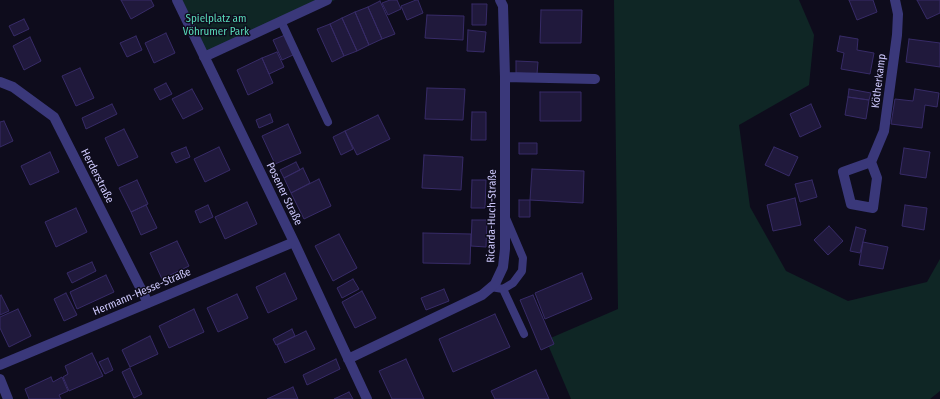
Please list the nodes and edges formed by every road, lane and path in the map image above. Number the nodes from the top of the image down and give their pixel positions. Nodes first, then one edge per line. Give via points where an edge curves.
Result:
1 (177, 0) edge
2 (327, 0) edge
3 (500, 0) edge
4 (895, 0) edge
5 (281, 21) junction
6 (204, 57) junction
7 (505, 77) junction
8 (595, 78) dead end
9 (0, 82) edge
10 (328, 122) dead end
11 (871, 162) junction
12 (504, 214) junction
13 (294, 242) junction
14 (491, 288) junction
15 (503, 289) junction
16 (148, 303) junction
17 (524, 334) dead end
18 (348, 359) junction
19 (0, 365) edge
20 (0, 379) edge
21 (8, 399) edge
22 (367, 399) edge

1 - 6 street, Posener Straße
2 - 5 street
3 - 7 street, Ricarda-Huch-Straße via 503,6
4 - 11 street, Kötherkamp via 898,14 897,35 884,131
5 - 6 street
5 - 10 lane
6 - 13 street, Posener Straße
7 - 8 street
7 - 12 street, Ricarda-Huch-Straße
9 - 16 street, Herderstraße via 13,87 54,117
11 - 11 street via 877,178 872,208 851,204 844,172
12 - 14 street, Ricarda-Huch-Straße via 503,267
12 - 15 lane via 523,258 522,271
13 - 16 street, Hermann-Hesse-Straße
13 - 18 street, Posener Straße
14 - 15 lane
14 - 18 street, Ricarda-Huch-Straße via 482,295
15 - 17 lane
16 - 19 street, Hermann-Hesse-Straße
18 - 22 street, Posener Straße
20 - 21 street

